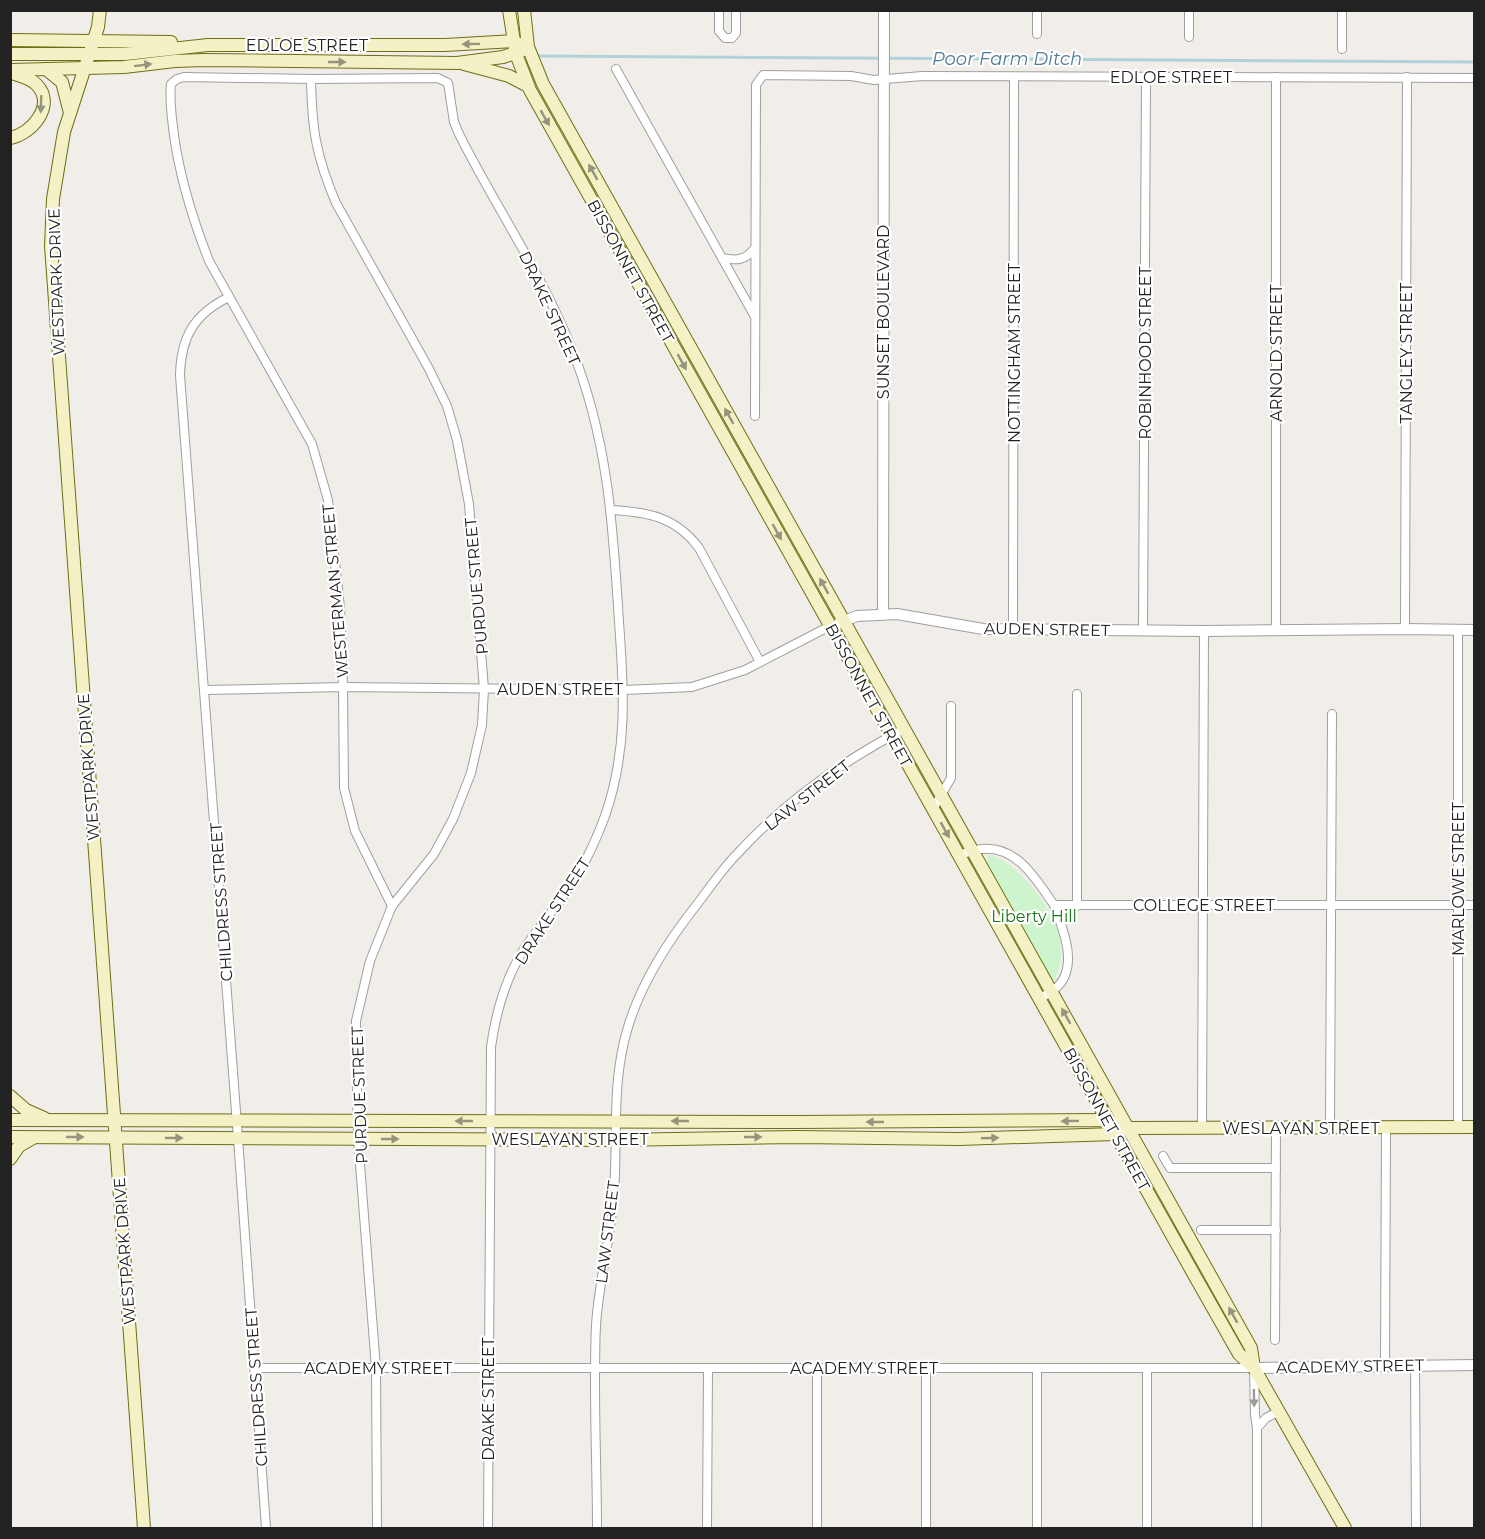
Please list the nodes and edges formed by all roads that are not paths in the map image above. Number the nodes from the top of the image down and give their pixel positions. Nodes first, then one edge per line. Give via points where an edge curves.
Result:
1 (100, 10) edge
2 (509, 10) edge
3 (524, 10) edge
4 (719, 10) edge
5 (736, 10) edge
6 (884, 10) edge
7 (1037, 10) edge
8 (1190, 10) edge
9 (1342, 10) edge
10 (1037, 34) dead end
11 (1189, 37) dead end
12 (10, 40) edge
13 (93, 41) junction
14 (513, 41) junction
15 (208, 45) junction
16 (307, 45) junction
17 (528, 47) junction
18 (1342, 50) dead end
19 (10, 54) edge
20 (89, 54) junction
21 (516, 54) junction
22 (307, 61) junction
23 (457, 63) junction
24 (84, 68) junction
25 (46, 69) junction
26 (616, 69) dead end
27 (10, 71) edge
28 (1014, 77) junction
29 (1146, 77) junction
30 (1276, 77) junction
31 (1407, 77) junction
32 (1474, 78) edge
33 (311, 79) junction
34 (443, 79) joint
35 (884, 80) junction
36 (171, 84) joint
37 (528, 86) junction
38 (70, 114) junction
39 (10, 138) edge
40 (625, 231) junction
41 (612, 238) junction
42 (755, 248) junction
43 (722, 258) junction
44 (229, 297) junction
45 (755, 316) junction
46 (755, 416) dead end
47 (739, 434) junction
48 (726, 442) junction
49 (612, 510) junction
50 (883, 614) junction
51 (844, 621) junction
52 (830, 626) junction
53 (1013, 629) junction
54 (1276, 629) junction
55 (1405, 629) junction
56 (1143, 630) junction
57 (1458, 630) junction
58 (1474, 630) edge
59 (1204, 631) junction
60 (760, 662) junction
61 (343, 687) junction
62 (484, 689) junction
63 (205, 690) junction
64 (624, 690) junction
65 (1077, 694) dead end
66 (951, 706) dead end
67 (1332, 714) dead end
68 (904, 729) junction
69 (891, 735) junction
70 (942, 795) junction
71 (933, 809) junction
72 (973, 851) junction
73 (959, 855) junction
74 (1203, 904) junction
75 (1054, 905) junction
76 (1332, 905) junction
77 (1458, 905) junction
78 (1474, 905) edge
79 (392, 906) junction
80 (1077, 906) junction
81 (1052, 991) junction
82 (1040, 999) junction
83 (10, 1096) edge
84 (10, 1120) edge
85 (48, 1120) junction
86 (114, 1120) junction
87 (1107, 1120) junction
88 (615, 1121) junction
89 (959, 1121) junction
90 (237, 1122) junction
91 (358, 1122) junction
92 (490, 1122) junction
93 (798, 1122) junction
94 (1276, 1127) junction
95 (1330, 1127) junction
96 (1458, 1127) junction
97 (1474, 1127) edge
98 (1127, 1128) junction
99 (1202, 1128) junction
100 (1386, 1128) junction
101 (1115, 1134) junction
102 (10, 1137) edge
103 (34, 1137) junction
104 (116, 1137) junction
105 (798, 1137) junction
106 (238, 1138) junction
107 (358, 1139) junction
108 (490, 1139) junction
109 (959, 1139) junction
110 (615, 1140) junction
111 (1163, 1156) dead end
112 (10, 1160) edge
113 (1276, 1168) junction
114 (1201, 1230) dead end
115 (1276, 1230) junction
116 (1275, 1340) dead end
117 (1385, 1365) junction
118 (1416, 1365) junction
119 (1474, 1365) edge
120 (254, 1368) junction
121 (376, 1368) junction
122 (488, 1368) junction
123 (596, 1368) junction
124 (708, 1368) junction
125 (817, 1368) junction
126 (926, 1368) junction
127 (1037, 1368) junction
128 (1147, 1368) junction
129 (1254, 1368) junction
130 (1279, 1411) junction
131 (1257, 1428) junction
132 (144, 1528) edge
133 (266, 1528) edge
134 (377, 1528) edge
135 (488, 1528) edge
136 (597, 1528) edge
137 (707, 1528) edge
138 (817, 1528) edge
139 (926, 1528) edge
140 (1037, 1528) edge
141 (1147, 1528) edge
142 (1257, 1528) edge
143 (1345, 1528) edge
144 (1416, 1528) edge

1 - 13 main road, WESTPARK DRIVE
2 - 14 main road, BISSONNET STREET
3 - 17 main road, BISSONNET STREET
4 - 5 street via 719,31 725,38 736,33
6 - 35 street, SUNSET BOULEVARD
7 - 10 street
8 - 11 street
9 - 18 street
12 - 13 main road
13 - 15 main road
13 - 20 main road, WESTPARK DRIVE
14 -> 16 main road, EDLOE STREET
14 - 17 main road, EDLOE STREET
14 - 21 main road, BISSONNET STREET
15 - 16 main road, EDLOE STREET
15 - 20 main road, EDLOE STREET
16 - 22 main road
17 - 21 main road, EDLOE STREET
40 -> 17 main road, BISSONNET STREET via 543,84
19 - 20 main road, EDLOE STREET
20 - 24 main road, WESTPARK DRIVE
21 - 23 main road, EDLOE STREET
21 - 37 main road, BISSONNET STREET
22 -> 23 main road, EDLOE STREET
24 -> 22 main road, EDLOE STREET via 205,60
23 - 37 main road, EDLOE STREET via 509,76
24 - 25 main road, EDLOE STREET
24 - 38 main road, WESTPARK DRIVE
25 - 27 main road, EDLOE STREET
25 - 38 main road via 62,82
26 - 43 street
27 -> 39 main road via 35,83 43,101 36,122
28 - 29 street, EDLOE STREET
28 - 35 street, EDLOE STREET via 922,76
28 - 53 street, NOTTINGHAM STREET
29 - 30 street, EDLOE STREET
29 - 56 street, ROBINHOOD STREET
30 - 31 street, EDLOE STREET
30 - 54 street, ARNOLD STREET
31 - 32 street, EDLOE STREET
31 - 55 street, TANGLEY STREET
33 - 34 street, EDLOE STREET
33 - 36 street, EDLOE STREET via 184,77
33 - 62 street, PURDUE STREET via 311,115 325,177 428,367 447,406 457,440 469,504
34 - 49 street, DRAKE STREET via 449,87 459,134 543,286 572,348 597,426
35 - 42 street, EDLOE STREET via 851,76 760,77 756,91
35 - 50 street, SUNSET BOULEVARD
36 - 44 street, WESTERMAN STREET via 171,111 186,196 209,261
37 -> 41 main road, BISSONNET STREET
38 - 86 main road, WESTPARK DRIVE via 56,173 51,246
40 - 41 main road
47 -> 40 main road, BISSONNET STREET
41 -> 48 main road, BISSONNET STREET
42 - 43 street via 738,260
42 - 45 street
43 - 45 street
44 - 61 street, WESTERMAN STREET via 312,444 319,467 328,500 340,607
44 - 63 street, CHILDRESS STREET via 211,306 195,323 180,365
45 - 46 street
47 - 48 main road
51 -> 47 main road, BISSONNET STREET
48 -> 52 main road, BISSONNET STREET
49 - 60 street via 657,516 690,537
49 - 64 street, DRAKE STREET
50 - 51 street, AUDEN STREET
50 - 53 street, AUDEN STREET via 983,629
51 - 52 street, AUDEN STREET
51 - 68 main road, BISSONNET STREET
52 - 60 street, AUDEN STREET
52 - 69 main road, BISSONNET STREET
53 - 56 street, AUDEN STREET
54 - 55 street, AUDEN STREET
54 - 59 street, AUDEN STREET
55 - 57 street, AUDEN STREET
56 - 59 street, AUDEN STREET
57 - 58 street, AUDEN STREET
57 - 77 street, MARLOWE STREET
59 - 74 street
60 - 64 street, AUDEN STREET via 728,677 692,687
61 - 62 street, AUDEN STREET
61 - 63 street, AUDEN STREET
61 - 79 street, WESTERMAN STREET via 342,770 348,808 364,853
62 - 64 street, AUDEN STREET
62 - 79 street, PURDUE STREET via 482,724 471,773 453,819 434,854
63 - 90 street, CHILDRESS STREET
64 - 92 street, DRAKE STREET via 620,758 594,843 570,887 526,946 504,988 491,1047
65 - 80 street
66 - 70 street via 951,778
67 - 76 street
68 - 69 street, LAW STREET
68 - 70 main road, BISSONNET STREET
69 - 71 main road, BISSONNET STREET
69 - 88 street, LAW STREET via 829,773 778,815 738,852 683,921 648,979 628,1028 617,1081
70 - 71 street
70 - 72 main road, BISSONNET STREET
71 -> 73 main road, BISSONNET STREET
72 - 73 street
72 - 75 street via 993,849 1016,858
72 - 81 main road, BISSONNET STREET
73 - 82 main road, BISSONNET STREET
74 - 76 street, COLLEGE STREET
74 - 80 street, COLLEGE STREET
74 - 99 street
75 - 80 street, COLLEGE STREET
75 - 81 street via 1066,936 1068,959 1064,977
76 - 77 street, COLLEGE STREET
76 - 95 street
77 - 78 street, COLLEGE STREET
77 - 96 street, MARLOWE STREET
79 - 91 street, PURDUE STREET via 370,961 357,1020
81 - 82 street
98 -> 81 main road, BISSONNET STREET
82 - 87 main road, BISSONNET STREET
83 - 85 main road via 26,1110
84 - 85 main road, WESLAYAN STREET
85 - 86 main road, WESLAYAN STREET
86 - 90 main road, WESLAYAN STREET
86 - 104 main road, WESTPARK DRIVE
87 -> 89 main road, WESLAYAN STREET
87 - 98 main road, WESLAYAN STREET
87 - 101 main road, BISSONNET STREET
88 - 92 main road, WESLAYAN STREET
93 -> 88 main road, WESLAYAN STREET
88 - 110 street, LAW STREET
89 -> 93 main road, WESLAYAN STREET
89 - 109 main road
90 - 91 main road, WESLAYAN STREET
90 - 106 street, CHILDRESS STREET
92 -> 91 main road, WESLAYAN STREET
91 - 107 street, PURDUE STREET
92 - 108 street, DRAKE STREET
93 - 105 main road
94 - 95 main road, WESLAYAN STREET
94 - 99 main road, WESLAYAN STREET
94 - 113 street
95 - 100 main road, WESLAYAN STREET
96 - 97 main road, WESLAYAN STREET
96 - 100 main road, WESLAYAN STREET
98 - 99 main road, WESLAYAN STREET
98 - 101 main road, WESLAYAN STREET
129 -> 98 main road, BISSONNET STREET via 1251,1348
100 - 117 street
109 -> 101 main road, WESLAYAN STREET
101 - 129 main road, BISSONNET STREET via 1239,1354
102 - 103 main road, WESLAYAN STREET
103 -> 104 main road, WESLAYAN STREET
103 - 112 main road via 19,1146
104 -> 106 main road, WESLAYAN STREET
104 - 132 main road, WESTPARK DRIVE
105 - 109 main road, WESLAYAN STREET
110 -> 105 main road, WESLAYAN STREET
106 - 107 main road, WESLAYAN STREET
106 - 120 street, CHILDRESS STREET
107 -> 108 main road, WESLAYAN STREET
107 - 121 street, PURDUE STREET
108 - 110 main road, WESLAYAN STREET
108 - 122 street, DRAKE STREET
110 - 123 street, LAW STREET via 615,1192 600,1283
111 - 113 street via 1170,1168
113 - 115 street
114 - 115 street
115 - 116 street
117 - 118 street, ACADEMY STREET
117 - 129 street, ACADEMY STREET
118 - 119 street, ACADEMY STREET
118 - 144 street
120 - 121 street, ACADEMY STREET
120 - 133 street, CHILDRESS STREET
121 - 122 street, ACADEMY STREET
121 - 134 street, PURDUE STREET
122 - 123 street, ACADEMY STREET
122 - 135 street, DRAKE STREET
123 - 124 street, ACADEMY STREET
123 - 136 street, LAW STREET
124 - 125 street, ACADEMY STREET
124 - 137 street
125 - 126 street, ACADEMY STREET
125 - 138 street
126 - 127 street, ACADEMY STREET
126 - 139 street
127 - 128 street, ACADEMY STREET
127 - 140 street
128 - 129 street, ACADEMY STREET
128 - 141 street
129 - 130 main road, BISSONNET STREET
129 -> 131 street
130 - 131 street
130 - 143 main road, BISSONNET STREET
131 - 142 street

